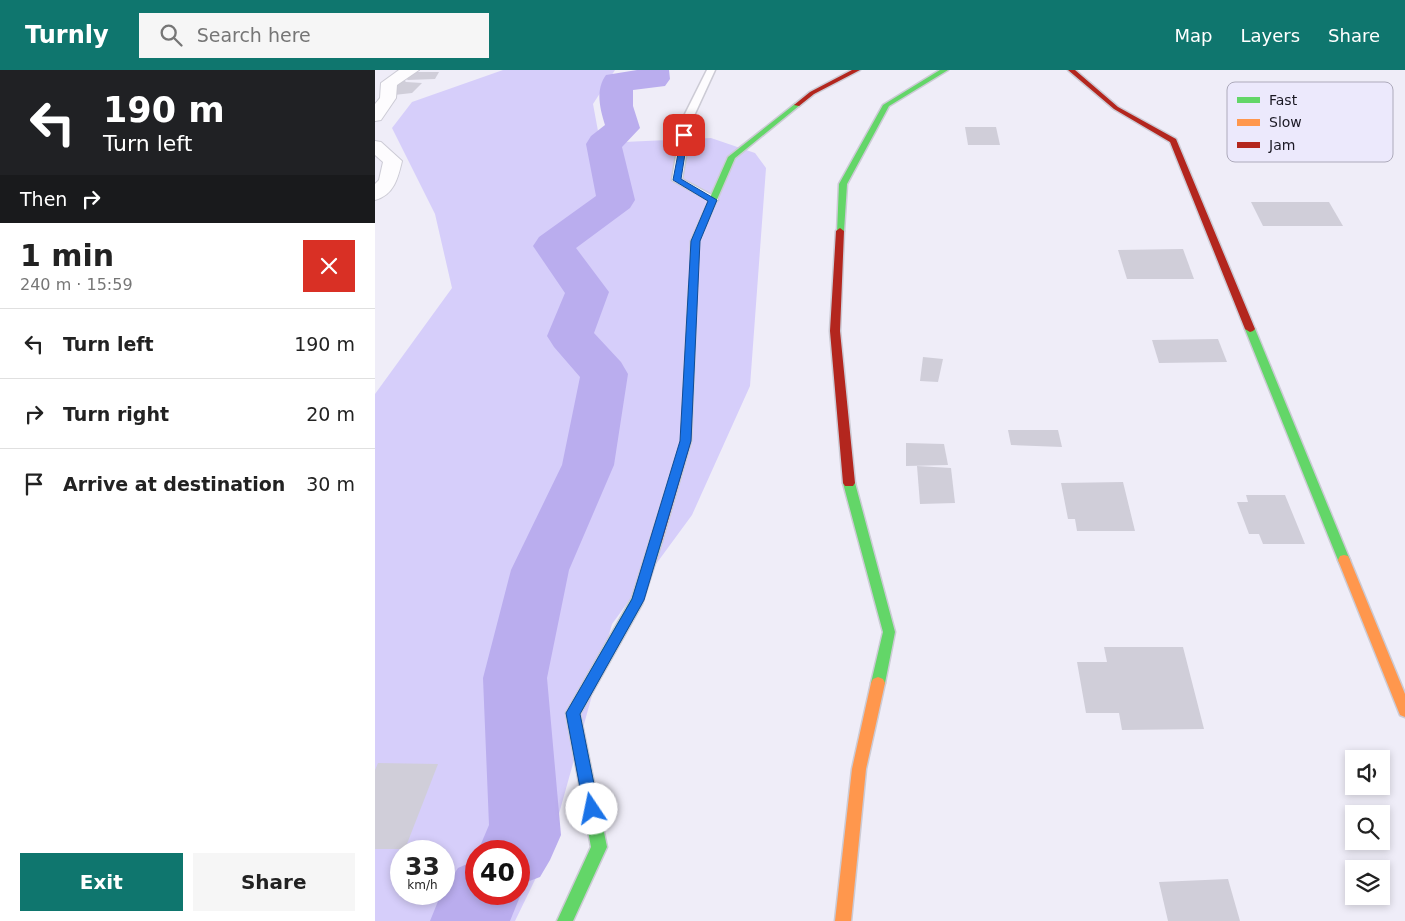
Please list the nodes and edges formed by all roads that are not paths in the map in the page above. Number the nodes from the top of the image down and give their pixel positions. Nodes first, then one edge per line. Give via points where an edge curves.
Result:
1 (411, 70) edge
2 (711, 70) edge
3 (857, 70) edge
4 (945, 70) edge
5 (1071, 70) edge
6 (375, 116) edge
7 (375, 146) edge
8 (375, 194) edge
9 (713, 200) junction
10 (1405, 710) edge
11 (565, 921) edge
12 (843, 921) edge

1 - 6 street via 389,83 388,98
2 - 9 lane via 687,120 677,180
3 - 9 street via 812,93 731,157
4 - 12 street via 886,104 843,184 835,331 850,491 889,632 859,769
5 - 10 street via 1116,108 1173,141
7 - 8 street via 393,161 388,182
9 - 11 street via 695,241 686,441 638,600 573,713 599,847

